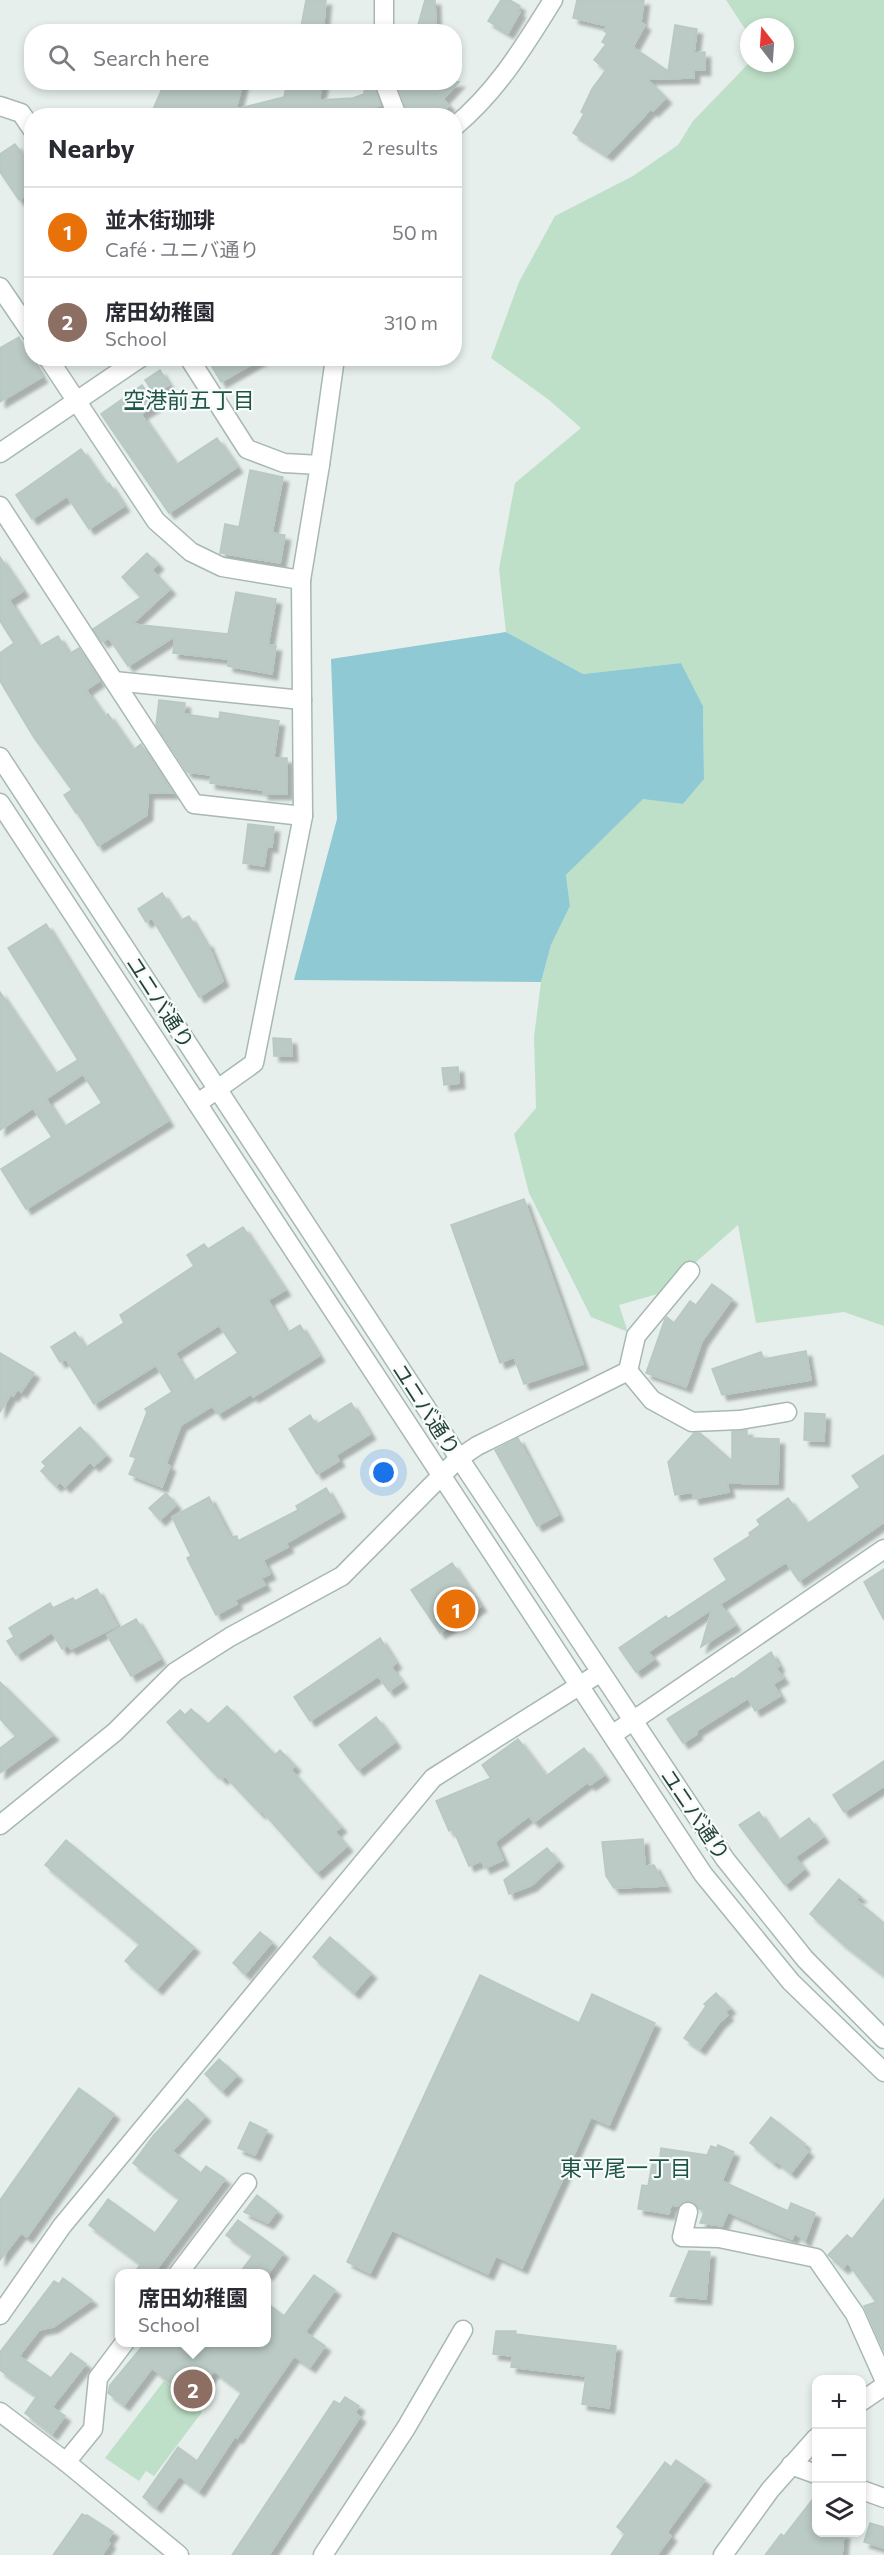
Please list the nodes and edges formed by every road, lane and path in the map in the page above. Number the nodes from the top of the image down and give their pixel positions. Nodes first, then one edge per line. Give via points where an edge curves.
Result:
1 (384, 0) edge
2 (553, 0) edge
3 (384, 24) edge
4 (387, 90) edge
5 (0, 106) edge
6 (394, 108) edge
7 (24, 117) edge
8 (462, 120) edge
9 (0, 287) edge
10 (24, 322) edge
11 (53, 366) edge
12 (128, 366) edge
13 (194, 366) edge
14 (333, 366) edge
15 (76, 402) junction
16 (0, 453) edge
17 (320, 465) junction
18 (0, 506) edge
19 (301, 580) junction
20 (114, 681) junction
21 (302, 700) junction
22 (0, 757) edge
23 (0, 803) edge
24 (303, 816) junction
25 (218, 1089) junction
26 (198, 1103) junction
27 (690, 1271) dead end
28 (628, 1371) junction
29 (787, 1412) dead end
30 (459, 1458) junction
31 (441, 1476) junction
32 (884, 1549) edge
33 (601, 1672) junction
34 (580, 1686) junction
35 (633, 1719) junction
36 (612, 1735) junction
37 (0, 1825) edge
38 (884, 2038) edge
39 (884, 2072) edge
40 (247, 2183) dead end
41 (688, 2212) dead end
42 (182, 2269) edge
43 (0, 2315) edge
44 (463, 2330) dead end
45 (122, 2347) edge
46 (884, 2379) edge
47 (884, 2386) edge
48 (866, 2398) edge
49 (0, 2412) edge
50 (812, 2442) edge
51 (66, 2462) junction
52 (790, 2465) junction
53 (812, 2473) edge
54 (866, 2492) edge
55 (884, 2498) edge
56 (179, 2555) edge
57 (324, 2555) edge
58 (723, 2555) edge

1 - 3 street
2 - 8 street via 507,72
4 - 6 street
5 - 7 street
9 - 10 street
11 - 15 street
12 - 15 street
13 - 17 street via 248,449 284,463
14 - 17 street
15 - 16 street
15 - 19 street via 156,521 191,552 222,567
17 - 19 street
18 - 20 street
19 - 21 street
20 - 21 street
20 - 24 street via 194,804
21 - 24 street
22 - 25 street, ユニバ通り
23 - 26 street, ユニバ通り
24 - 25 street via 254,1063
25 - 26 street
25 - 30 street, ユニバ通り
26 - 31 street, ユニバ通り
27 - 28 street via 636,1336
28 - 29 street via 652,1400 692,1422 740,1420
28 - 30 street
30 - 31 street
30 - 33 street, ユニバ通り
31 - 34 street, ユニバ通り
31 - 37 street via 342,1576 175,1672 115,1732
32 - 35 street
33 - 34 street
33 - 35 street, ユニバ通り
34 - 36 street, ユニバ通り
34 - 43 street via 433,1778 62,2226
35 - 36 street
35 - 38 street, ユニバ通り via 725,1859 804,1959
36 - 39 street, ユニバ通り via 703,1874 791,1982
40 - 42 street
41 - 46 street via 682,2237 719,2238 816,2258 855,2314
44 - 57 street via 406,2428
45 - 51 street via 98,2378 93,2429
47 - 48 street
49 - 51 street
50 - 52 street
51 - 56 street
52 - 53 street
52 - 58 street
54 - 55 street

